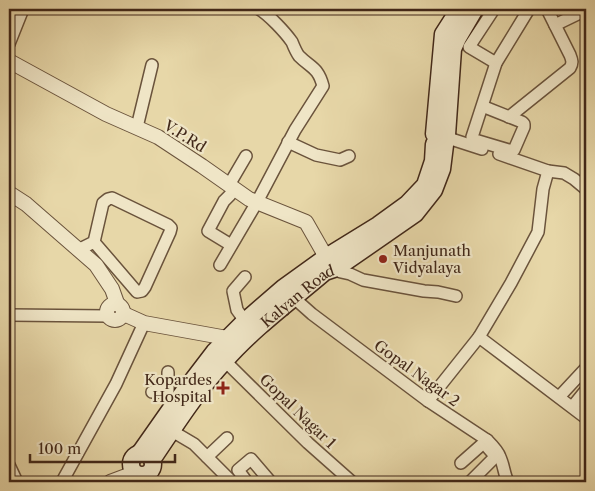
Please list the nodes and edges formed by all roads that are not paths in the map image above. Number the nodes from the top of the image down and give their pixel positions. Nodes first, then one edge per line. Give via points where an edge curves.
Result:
1 (24, 9) edge
2 (259, 9) edge
3 (459, 9) edge
4 (475, 9) edge
5 (494, 9) edge
6 (529, 9) edge
7 (547, 9) edge
8 (585, 14) edge
9 (555, 25) junction
10 (9, 44) edge
11 (9, 61) edge
12 (496, 63) junction
13 (152, 66) dead end
14 (482, 106) junction
15 (509, 117) junction
16 (137, 127) junction
17 (442, 139) junction
18 (288, 142) junction
19 (491, 148) junction
20 (246, 156) dead end
21 (349, 156) dead end
22 (548, 171) junction
23 (231, 186) junction
24 (586, 189) edge
25 (9, 193) edge
26 (256, 202) junction
27 (94, 242) junction
28 (231, 245) junction
29 (78, 250) junction
30 (332, 263) junction
31 (220, 265) dead end
32 (246, 277) dead end
33 (456, 296) dead end
34 (294, 298) junction
35 (120, 308) junction
36 (9, 315) edge
37 (108, 316) joint
38 (245, 321) junction
39 (144, 323) junction
40 (479, 337) junction
41 (227, 338) junction
42 (225, 361) junction
43 (586, 368) edge
44 (168, 372) dead end
45 (586, 390) edge
46 (152, 392) dead end
47 (173, 395) junction
48 (559, 397) junction
49 (428, 401) junction
50 (572, 406) junction
51 (586, 418) edge
52 (172, 431) junction
53 (227, 438) dead end
54 (485, 442) junction
55 (207, 457) junction
56 (461, 463) dead end
57 (9, 465) edge
58 (141, 470) edge
59 (63, 480) dead end
60 (113, 481) edge
61 (17, 482) edge
62 (232, 482) edge
63 (245, 482) edge
64 (268, 482) edge
65 (352, 482) edge
66 (470, 482) edge
67 (508, 482) edge

1 - 10 street
2 - 18 street via 320,76 322,86
3 - 17 main road, Kalyan Road via 443,34
4 - 17 main road, Kalyan Road via 453,49
5 - 12 street via 469,47
6 - 12 street
7 - 9 street
8 - 9 street
9 - 15 street via 572,65
11 - 16 street, V.P.Rd via 106,114
12 - 14 street
13 - 16 street
14 - 15 street
14 - 19 street via 472,136
15 - 19 street via 524,124 516,148 512,151
16 - 23 street, V.P.Rd via 158,136
17 - 19 street
17 - 30 main road, Kalyan Road via 442,169 434,190 415,214
18 - 21 street via 316,155 340,160
18 - 26 street
19 - 22 street
20 - 23 street
22 - 24 street via 564,173
22 - 40 street via 542,189 538,232
23 - 26 street, V.P.Rd
23 - 28 street via 230,195 208,231
25 - 29 street
26 - 28 street
26 - 30 street, V.P.Rd via 306,222
27 - 27 street via 104,203 112,198 171,228 145,288 137,292
27 - 29 street
28 - 31 street
29 - 35 street via 96,265
30 - 33 street via 341,272 363,280
30 - 34 main road, Kalyan Road
30 - 38 main road, Kalyan Road via 283,288
32 - 38 street via 232,291 237,310
34 - 42 main road, Kalyan Road
34 - 49 street, Gopal Nagar 2
35 - 37 street via 120,318 116,320
35 - 39 street
36 - 37 street
38 - 41 main road, Kalyan Road
39 - 41 street
39 - 59 street via 116,384
40 - 48 street
40 - 49 street
41 - 47 main road, Kalyan Road
42 - 52 main road, Kalyan Road
42 - 65 street, Gopal Nagar 1
43 - 48 street
44 - 47 street
45 - 50 street
46 - 47 street
47 - 58 main road, Kalyan Road
48 - 50 street
49 - 54 street, Gopal Nagar 2
50 - 51 street
52 - 55 street via 194,444
52 - 58 main road, Kalyan Road
53 - 55 street
54 - 56 street
54 - 66 street via 494,458
54 - 67 street, Gopal Nagar 2 via 495,448
55 - 62 street
57 - 61 street
58 - 60 street
63 - 64 street via 238,470 251,459

